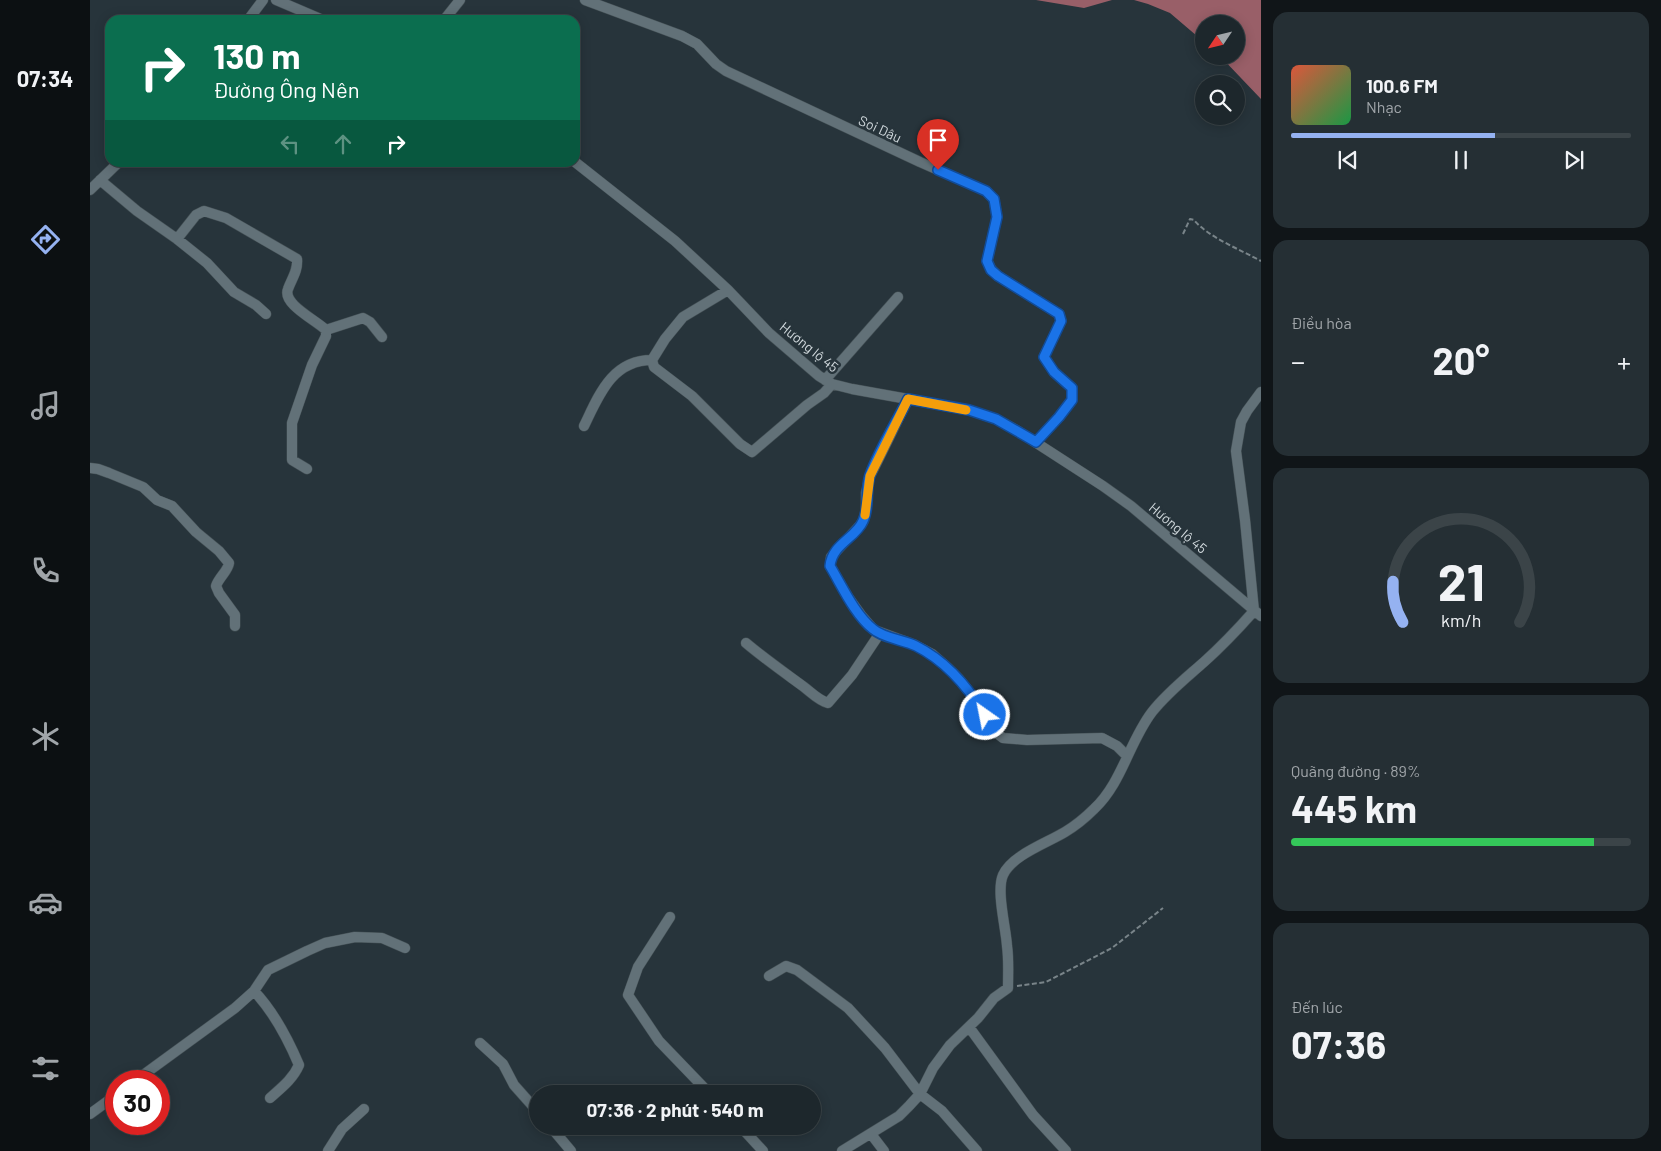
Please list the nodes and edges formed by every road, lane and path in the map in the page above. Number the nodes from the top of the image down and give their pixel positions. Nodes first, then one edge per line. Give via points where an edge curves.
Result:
1 (263, 0) edge
2 (276, 0) edge
3 (460, 0) edge
4 (585, 0) edge
5 (252, 15) edge
6 (311, 15) edge
7 (448, 15) edge
8 (580, 166) edge
9 (114, 167) edge
10 (100, 180) junction
11 (90, 190) edge
12 (1183, 234) dead end
13 (176, 239) junction
14 (1261, 261) edge
15 (728, 290) junction
16 (898, 297) dead end
17 (266, 314) dead end
18 (326, 330) junction
19 (382, 337) dead end
20 (652, 360) junction
21 (829, 382) junction
22 (1261, 392) edge
23 (908, 399) junction
24 (584, 426) dead end
25 (1036, 442) junction
26 (90, 468) edge
27 (307, 469) dead end
28 (1259, 610) edge
29 (235, 626) dead end
30 (880, 633) junction
31 (746, 644) dead end
32 (1128, 756) junction
33 (1163, 908) dead end
34 (670, 917) dead end
35 (405, 948) dead end
36 (769, 976) dead end
37 (1008, 988) junction
38 (254, 991) junction
39 (969, 1027) junction
40 (480, 1043) dead end
41 (150, 1070) edge
42 (701, 1085) edge
43 (920, 1094) junction
44 (270, 1098) dead end
45 (529, 1102) edge
46 (105, 1103) edge
47 (364, 1109) dead end
48 (90, 1114) edge
49 (871, 1134) junction
50 (558, 1135) edge
51 (748, 1135) edge
52 (328, 1151) edge
53 (572, 1151) edge
54 (763, 1151) edge
55 (842, 1151) edge
56 (884, 1151) edge
57 (977, 1151) edge
58 (1066, 1151) edge

1 - 5 street
2 - 6 street
3 - 7 street
4 - 25 street, Soi Dâu via 682,36 697,44 726,71 986,191 994,199 997,217 987,261 991,270 1059,314 1061,321 1044,357 1054,372 1072,388 1072,400
8 - 15 street, Hương lộ 45 via 675,241
9 - 10 street
10 - 11 street
10 - 13 street
12 - 14 path via 1190,219 1194,220 1226,243
13 - 17 street via 207,263 234,292
13 - 18 street via 196,215 204,211 226,218 297,259 288,299
15 - 20 street via 683,317
15 - 21 street, Hương lộ 45 via 769,333
16 - 21 street
18 - 19 street via 363,318
18 - 27 street via 292,423 292,460
20 - 21 street via 654,367 692,396 752,452 824,393
20 - 24 street via 624,367 609,380
21 - 23 street, Hương lộ 45
22 - 28 street via 1242,422 1236,451
23 - 25 street, Hương lộ 45 via 969,410 996,419
23 - 30 street via 870,476 863,522 831,557 830,566 848,597 867,623
25 - 28 street, Hương lộ 45 via 1131,506
26 - 29 street via 143,487 157,500 172,506 225,558 229,566 216,586 235,615
28 - 32 street via 1165,696 1137,735
30 - 31 street via 852,676 828,702 821,701
30 - 32 street via 932,654 959,679 994,731 1003,738 1102,738
32 - 37 street via 1105,799 1084,819 1006,869 1001,899 1008,947
33 - 37 path via 1112,948 1046,982
34 - 42 street via 638,967 628,995 659,1041
35 - 38 street via 382,938 355,937 325,943 268,970
36 - 43 street via 786,966 826,990 865,1024
37 - 39 street via 994,998
38 - 41 street
38 - 44 street via 268,1008 299,1066 290,1080
39 - 43 street via 933,1068
39 - 58 street
40 - 45 street via 503,1064 514,1085
43 - 49 street via 899,1116
43 - 57 street via 942,1111
46 - 48 street
47 - 52 street via 342,1128
49 - 55 street
49 - 56 street
50 - 53 street
51 - 54 street

